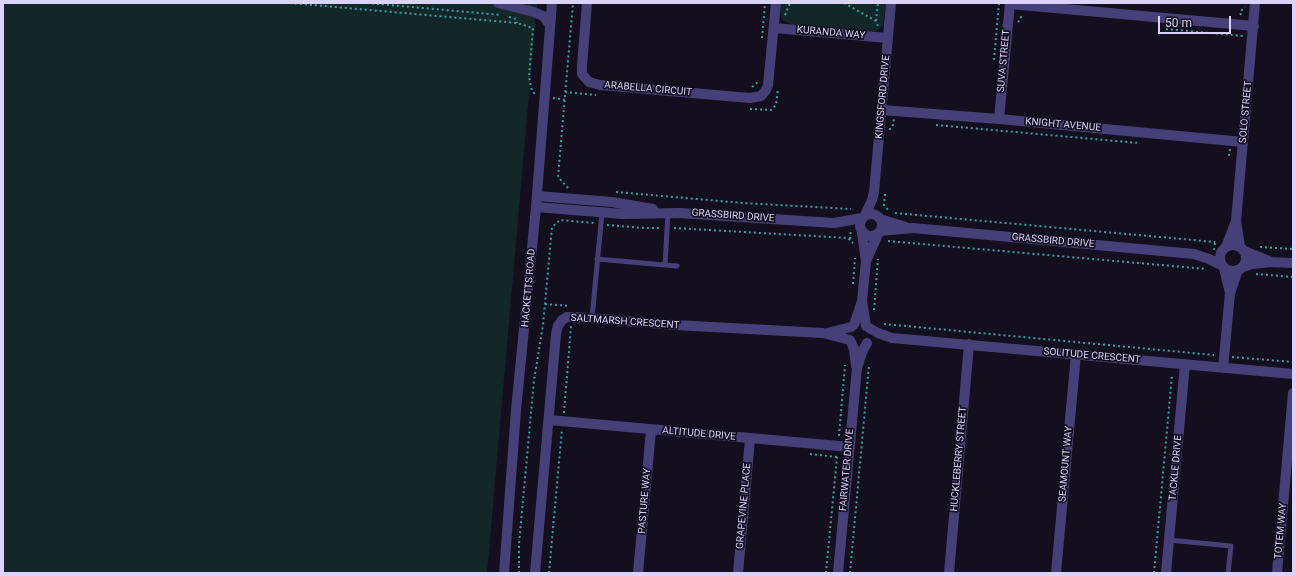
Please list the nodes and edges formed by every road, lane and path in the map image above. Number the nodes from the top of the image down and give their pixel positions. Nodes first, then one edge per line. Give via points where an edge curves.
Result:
1 (290, 3) edge
2 (367, 3) edge
3 (498, 3) edge
4 (552, 3) edge
5 (573, 3) edge
6 (587, 3) edge
7 (765, 3) edge
8 (776, 3) edge
9 (844, 3) edge
10 (878, 3) edge
11 (891, 3) edge
12 (999, 3) edge
13 (1255, 3) edge
14 (1010, 4) edge
15 (876, 20) junction
16 (517, 23) junction
17 (550, 25) junction
18 (1254, 26) junction
19 (774, 28) junction
20 (883, 38) junction
21 (761, 42) dead end
22 (993, 64) dead end
23 (758, 74) dead end
24 (751, 88) dead end
25 (544, 97) junction
26 (565, 100) junction
27 (882, 110) junction
28 (894, 111) junction
29 (999, 120) junction
30 (933, 125) dead end
31 (890, 135) dead end
32 (1243, 142) junction
33 (1144, 144) dead end
34 (571, 189) dead end
35 (885, 189) dead end
36 (612, 192) dead end
37 (874, 192) junction
38 (537, 196) junction
39 (536, 208) junction
40 (855, 210) dead end
41 (602, 213) junction
42 (668, 213) junction
43 (678, 213) junction
44 (863, 217) junction
45 (879, 217) junction
46 (570, 221) dead end
47 (1236, 221) junction
48 (834, 223) junction
49 (644, 228) dead end
50 (668, 228) junction
51 (886, 231) junction
52 (862, 232) junction
53 (1215, 242) dead end
54 (856, 246) dead end
55 (1260, 246) dead end
56 (1224, 249) junction
57 (1242, 249) junction
58 (1293, 249) edge
59 (855, 254) dead end
60 (879, 254) dead end
61 (1194, 254) junction
62 (598, 259) junction
63 (866, 261) junction
64 (1271, 262) junction
65 (1293, 263) edge
66 (665, 265) junction
67 (677, 266) dead end
68 (1224, 267) junction
69 (1240, 268) junction
70 (1212, 270) dead end
71 (1251, 274) dead end
72 (1293, 278) edge
73 (853, 285) dead end
74 (1230, 293) junction
75 (862, 302) junction
76 (545, 304) junction
77 (572, 317) junction
78 (873, 317) dead end
79 (592, 318) junction
80 (852, 326) junction
81 (873, 328) junction
82 (823, 334) junction
83 (892, 338) junction
84 (850, 341) junction
85 (868, 342) junction
86 (970, 344) junction
87 (1076, 354) junction
88 (1224, 356) junction
89 (846, 360) dead end
90 (869, 362) dead end
91 (1293, 362) edge
92 (1185, 364) junction
93 (856, 368) junction
94 (1223, 368) junction
95 (1293, 374) edge
96 (1172, 375) dead end
97 (1293, 393) edge
98 (549, 420) junction
99 (563, 421) junction
100 (652, 430) junction
101 (750, 439) junction
102 (838, 446) junction
103 (850, 447) junction
104 (1289, 481) edge
105 (1169, 540) junction
106 (504, 573) edge
107 (519, 573) edge
108 (535, 573) edge
109 (549, 573) edge
110 (638, 573) edge
111 (738, 573) edge
112 (826, 573) edge
113 (838, 573) edge
114 (850, 573) edge
115 (949, 573) edge
116 (1056, 573) edge
117 (1154, 573) edge
118 (1166, 573) edge
119 (1228, 573) edge
120 (1277, 573) edge

1 - 16 path
2 - 16 path via 500,14 516,19
3 - 17 street via 534,12 543,16
4 - 17 street, HACKETTS ROAD
5 - 26 path
6 - 19 street, ARABELLA CIRCUIT via 582,74 589,82 600,85 758,98 768,85
7 - 21 path
8 - 19 street
9 - 15 path
10 - 15 path
11 - 20 street, KINGSFORD DRIVE
12 - 22 path
13 - 18 street, SOLO STREET
14 - 18 street
14 - 29 street, SUVA STREET
15 - 20 path
16 - 25 path via 533,28 529,77 532,91
17 - 25 street, HACKETTS ROAD
18 - 32 street, SOLO STREET
19 - 20 street, KURANDA WAY
20 - 27 street, KINGSFORD DRIVE
23 - 24 path via 758,82
25 - 26 path
25 - 38 street, HACKETTS ROAD
26 - 34 path via 558,177 568,189
27 - 28 street, KNIGHT AVENUE
27 - 37 street, KINGSFORD DRIVE
28 - 29 street, KNIGHT AVENUE
28 - 31 path
29 - 32 street, KNIGHT AVENUE
30 - 33 path
32 - 47 street, SOLO STREET
35 - 51 path
36 - 40 path
37 - 44 street, KINGSFORD DRIVE
37 - 45 street, KINGSFORD DRIVE
38 - 39 street, HACKETTS ROAD
38 - 43 street, GRASSBIRD DRIVE via 612,202
39 - 41 street, GRASSBIRD DRIVE
39 - 106 street, HACKETTS ROAD via 516,410
41 - 42 street, GRASSBIRD DRIVE
41 - 62 lane
42 - 43 street, GRASSBIRD DRIVE
42 - 50 lane
43 - 48 street, GRASSBIRD DRIVE
44 - 45 street via 871,214
44 - 48 street, GRASSBIRD DRIVE
44 - 52 street via 859,224
45 - 51 street
46 - 76 path via 560,220 552,228
47 - 56 street, SOLO STREET
47 - 57 street, SOLO STREET
48 - 52 street, GRASSBIRD DRIVE
49 - 50 path
50 - 54 path via 848,238
50 - 66 lane
51 - 52 street via 872,236
51 - 53 path
51 - 61 street, GRASSBIRD DRIVE via 913,228
51 - 63 street
51 - 70 path
52 - 63 street
55 - 58 path
56 - 57 street via 1233,245
56 - 61 street, GRASSBIRD DRIVE
56 - 68 street via 1220,259
57 - 64 street
57 - 69 street via 1246,259
59 - 73 path
60 - 78 path
61 - 68 street, GRASSBIRD DRIVE
62 - 66 lane
62 - 79 lane
63 - 75 street
64 - 65 street
64 - 69 street
66 - 67 lane
68 - 69 street via 1231,271
68 - 74 street
69 - 74 street
71 - 72 path
74 - 88 street
75 - 80 street
75 - 81 street
76 - 77 path via 573,307
76 - 107 path via 534,380
77 - 79 street, SALTMARSH CRESCENT
77 - 98 street, SALTMARSH CRESCENT via 562,320 557,329
77 - 99 path
79 - 82 street, SALTMARSH CRESCENT
80 - 81 street via 860,323
80 - 82 street
80 - 84 street via 848,333
81 - 83 street, SOLITUDE CRESCENT
81 - 85 street
81 - 88 path
82 - 84 street
83 - 85 street, SOLITUDE CRESCENT
83 - 86 street, SOLITUDE CRESCENT
84 - 85 street via 857,346
84 - 93 street, FAIRWATER DRIVE via 854,349
85 - 93 street, FAIRWATER DRIVE
86 - 87 street, SOLITUDE CRESCENT
86 - 115 street, HUCKLEBERRY STREET
87 - 92 street, SOLITUDE CRESCENT
87 - 116 street, SEAMOUNT WAY
88 - 91 path
88 - 94 street
89 - 102 path
90 - 114 path
92 - 94 street, SOLITUDE CRESCENT
92 - 105 street, TACKLE DRIVE
93 - 103 street, FAIRWATER DRIVE
94 - 95 street, SOLITUDE CRESCENT
96 - 117 path
97 - 104 street, TOTEM WAY
98 - 99 street, ALTITUDE DRIVE
98 - 108 street, SALTMARSH CRESCENT
99 - 100 street, ALTITUDE DRIVE
99 - 109 path
100 - 101 street, ALTITUDE DRIVE
100 - 110 street, PASTURE WAY
101 - 102 street, ALTITUDE DRIVE
101 - 111 street, GRAPEVINE PLACE
102 - 103 street, ALTITUDE DRIVE
102 - 112 path
103 - 113 street, FAIRWATER DRIVE
104 - 120 street, TOTEM WAY
105 - 118 street, TACKLE DRIVE
105 - 119 lane via 1231,546

